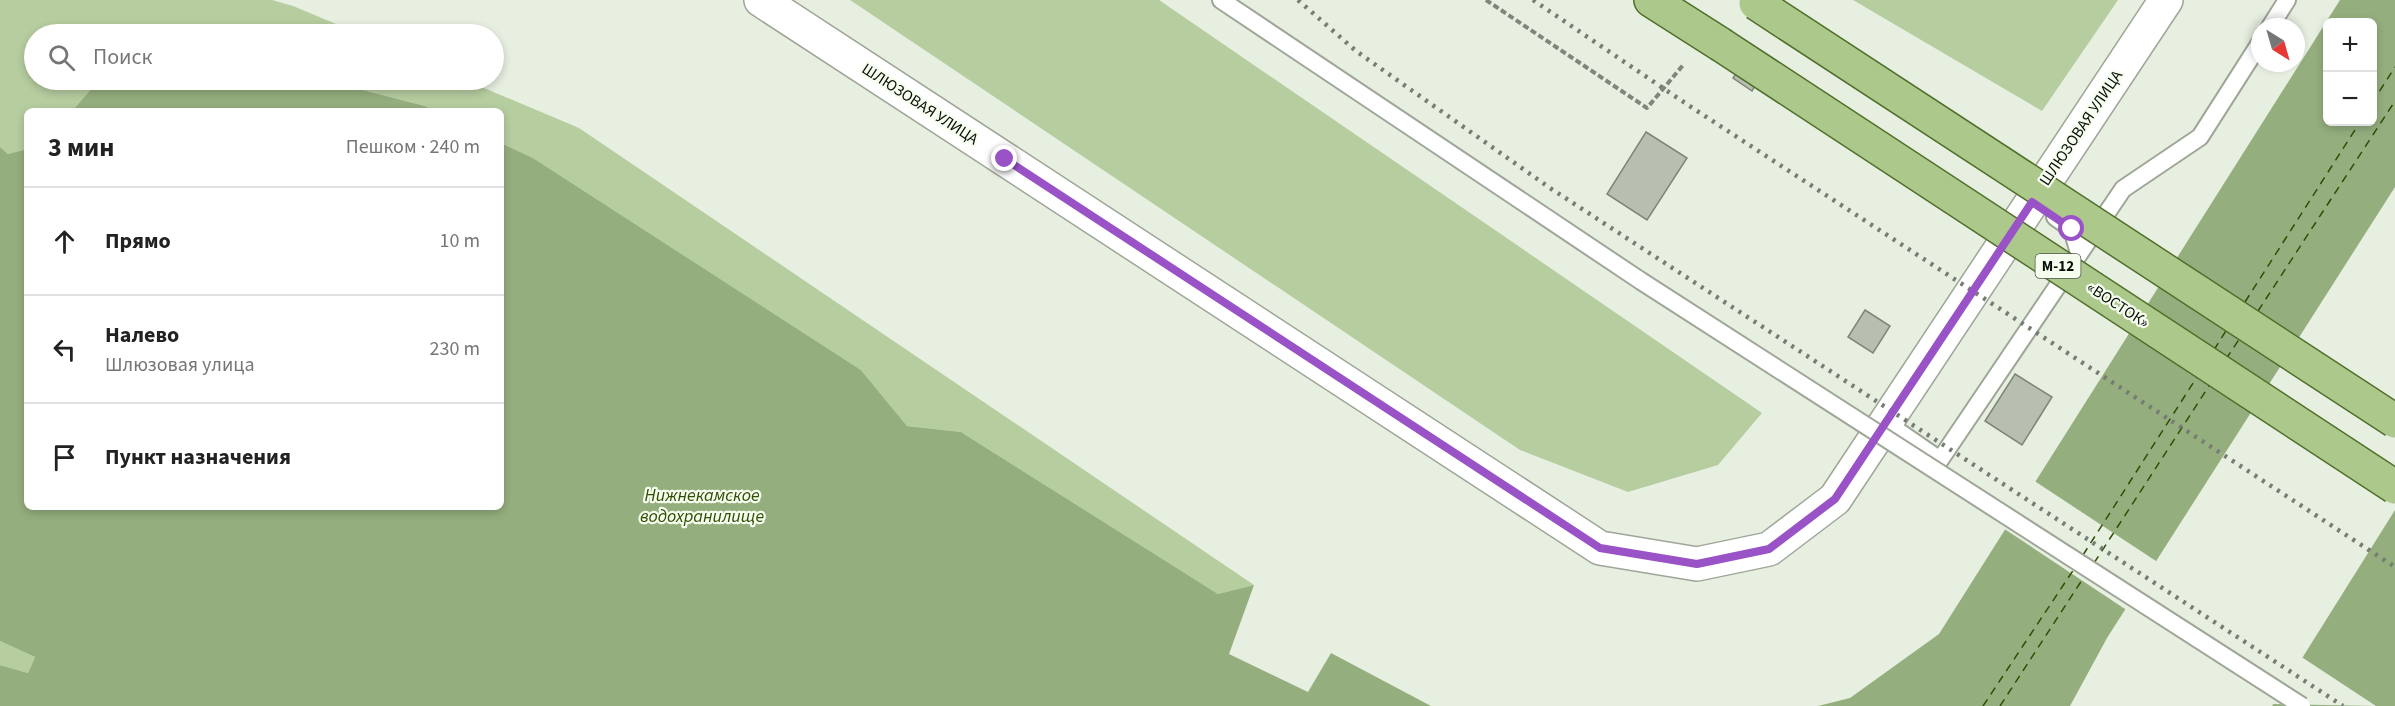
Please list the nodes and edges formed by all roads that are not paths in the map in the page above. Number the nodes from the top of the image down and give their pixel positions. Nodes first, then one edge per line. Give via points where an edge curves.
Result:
1 (761, 0) edge
2 (1221, 0) edge
3 (1651, 0) edge
4 (2166, 0) edge
5 (2287, 0) edge
6 (1754, 2) edge
7 (2276, 18) edge
8 (2251, 57) edge
9 (2032, 202) junction
10 (2079, 253) junction
11 (2395, 421) edge
12 (1886, 423) junction
13 (2395, 487) edge
14 (2302, 706) edge

1 - 12 street, ШЛЮЗОВАЯ УЛИЦА via 1600,548 1697,564 1769,549 1835,499
2 - 14 lane, bridge via 1641,281
3 - 13 main road, «ВОСТОК» / М-12, bridge
4 - 9 street, ШЛЮЗОВАЯ УЛИЦА
5 - 7 lane
6 - 11 main road, bridge
8 - 10 lane via 2200,137 2123,189
9 - 10 lane via 2072,229
9 - 12 street, ШЛЮЗОВАЯ УЛИЦА
10 - 12 lane via 1940,460

